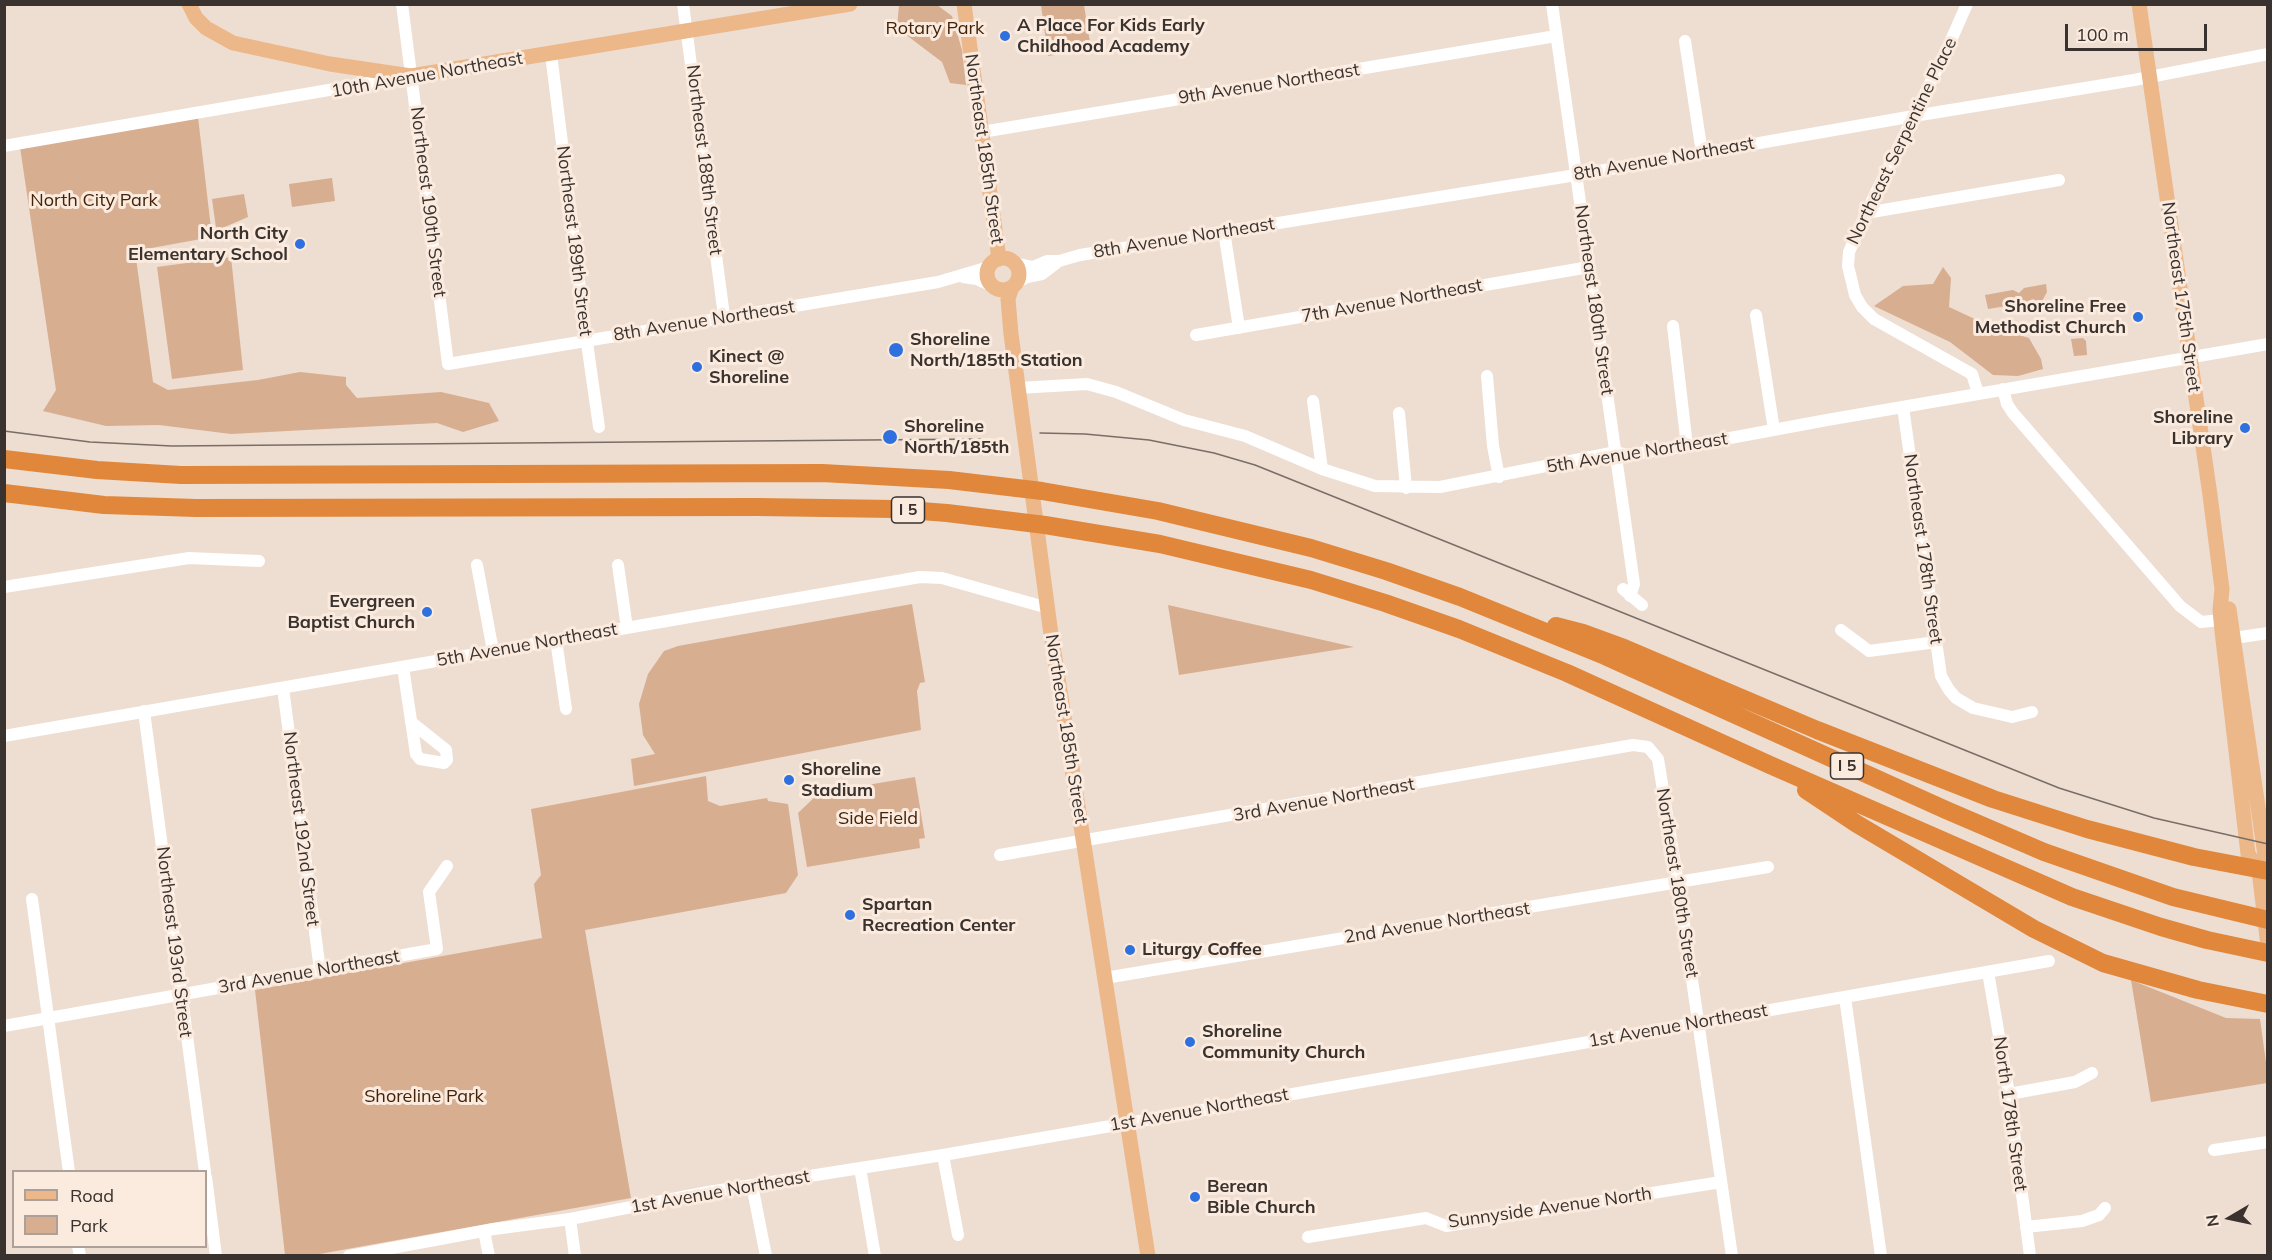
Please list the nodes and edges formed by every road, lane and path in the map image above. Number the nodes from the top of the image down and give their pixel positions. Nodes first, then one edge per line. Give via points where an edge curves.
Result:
1 (189, 4) edge
2 (402, 4) edge
3 (683, 4) edge
4 (850, 4) edge
5 (963, 4) edge
6 (1552, 4) edge
7 (1967, 4) edge
8 (2139, 4) edge
9 (687, 32) junction
10 (1556, 36) junction
11 (1685, 41) dead end
12 (551, 54) junction
13 (2268, 54) edge
14 (411, 76) junction
15 (2149, 77) junction
16 (1914, 116) junction
17 (982, 132) junction
18 (4, 146) edge
19 (1702, 153) junction
20 (1576, 175) junction
21 (2059, 180) dead end
22 (1866, 213) junction
23 (1224, 231) junction
24 (1059, 261) junction
25 (1001, 263) junction
26 (1589, 267) junction
27 (958, 277) junction
28 (1014, 285) junction
29 (992, 286) junction
30 (1756, 315) dead end
31 (724, 316) junction
32 (1673, 326) dead end
33 (1239, 328) junction
34 (1011, 334) junction
35 (1196, 335) dead end
36 (587, 341) junction
37 (2268, 344) edge
38 (2189, 358) junction
39 (448, 364) joint
40 (1487, 376) dead end
41 (1018, 388) junction
42 (2003, 389) junction
43 (1978, 393) junction
44 (1313, 401) dead end
45 (1903, 407) junction
46 (1399, 413) dead end
47 (599, 427) dead end
48 (1774, 430) junction
49 (1686, 446) junction
50 (1616, 452) junction
51 (4, 459) edge
52 (1322, 469) junction
53 (1499, 477) junction
54 (1406, 488) junction
55 (4, 493) edge
56 (259, 561) dead end
57 (477, 565) dead end
58 (618, 565) dead end
59 (4, 587) edge
60 (2222, 589) junction
61 (1642, 605) dead end
62 (1048, 608) junction
63 (1497, 612) junction
64 (2221, 620) junction
65 (627, 628) junction
66 (1841, 630) dead end
67 (2268, 633) edge
68 (2234, 638) junction
69 (556, 640) junction
70 (1936, 642) junction
71 (493, 651) junction
72 (403, 667) junction
73 (283, 688) junction
74 (566, 709) dead end
75 (144, 711) junction
76 (2032, 712) dead end
77 (411, 722) dead end
78 (4, 736) edge
79 (1648, 747) joint
80 (1770, 765) junction
81 (1084, 841) junction
82 (1000, 855) dead end
83 (447, 866) dead end
84 (1768, 867) dead end
85 (2263, 871) edge
86 (1678, 883) junction
87 (32, 899) dead end
88 (2267, 939) edge
89 (2049, 961) dead end
90 (320, 970) junction
91 (1988, 972) junction
92 (1105, 978) junction
93 (181, 995) junction
94 (1845, 997) junction
95 (2268, 1004) edge
96 (48, 1018) junction
97 (1697, 1022) junction
98 (4, 1026) edge
99 (2092, 1073) dead end
100 (2009, 1094) junction
101 (1128, 1123) junction
102 (2268, 1142) edge
103 (2214, 1150) dead end
104 (943, 1155) junction
105 (860, 1168) junction
106 (69, 1170) edge
107 (205, 1170) edge
108 (1721, 1182) junction
109 (207, 1185) edge
110 (752, 1185) junction
111 (2105, 1208) dead end
112 (570, 1219) junction
113 (2026, 1227) junction
114 (484, 1231) junction
115 (958, 1235) dead end
116 (1308, 1237) dead end
117 (356, 1255) edge
118 (216, 1256) edge
119 (489, 1256) edge
120 (575, 1256) edge
121 (766, 1256) edge
122 (875, 1256) edge
123 (1148, 1256) edge
124 (1732, 1256) edge
125 (1881, 1256) edge
126 (2030, 1256) edge

1 - 14 main road via 206,28 233,43
2 - 14 street, Northeast 190th Street
3 - 9 street, Northeast 188th Street
4 - 9 main road, 10th Avenue Northeast
5 - 17 main road, Northeast 185th Street
6 - 10 street, Northeast 180th Street
7 - 16 street, Northeast Serpentine Place
8 - 15 main road, Northeast 175th Street
9 - 12 main road, 10th Avenue Northeast
9 - 31 street, Northeast 188th Street
10 - 17 street, 9th Avenue Northeast
10 - 20 street, Northeast 180th Street
11 - 19 street
12 - 14 main road, 10th Avenue Northeast
12 - 36 street, Northeast 189th Street
13 - 15 street, 8th Avenue Northeast
14 - 18 street, 10th Avenue Northeast
14 - 39 street, Northeast 190th Street
15 - 16 street, 8th Avenue Northeast
15 - 38 main road, Northeast 175th Street
16 - 19 street, 8th Avenue Northeast
16 - 22 street, Northeast Serpentine Place
17 - 25 main road, Northeast 185th Street
19 - 20 street, 8th Avenue Northeast
20 - 23 street, 8th Avenue Northeast
20 - 26 street, Northeast 180th Street
21 - 22 street
22 - 43 street, Northeast Serpentine Place via 1849,252 1851,280 1862,307 1874,319 1972,374
23 - 24 street, 8th Avenue Northeast
23 - 33 street
24 - 25 street, 8th Avenue Northeast via 1033,267
24 - 28 street, 8th Avenue Northeast via 1042,274
25 - 27 street, 8th Avenue Northeast
25 - 28 main road via 1019,273
25 - 29 main road via 987,276
26 - 33 street, 7th Avenue Northeast
26 - 50 street, Northeast 180th Street
27 - 29 street, 8th Avenue Northeast
27 - 31 street, 8th Avenue Northeast
28 - 29 main road via 1003,290
28 - 34 main road, Northeast 185th Street via 1008,299
29 - 34 main road, Northeast 185th Street
30 - 48 street
31 - 36 street, 8th Avenue Northeast
32 - 49 street
33 - 35 street, 7th Avenue Northeast
34 - 41 main road, Northeast 185th Street
36 - 39 street, 8th Avenue Northeast
36 - 47 street, Northeast 189th Street
37 - 38 street, 5th Avenue Northeast
38 - 42 street, 5th Avenue Northeast
38 - 60 main road, Northeast 175th Street
40 - 53 street
41 - 52 street, 5th Avenue Northeast via 1087,384 1184,420 1245,436
41 - 62 main road, Northeast 185th Street
42 - 43 street, 5th Avenue Northeast
42 - 64 street via 2013,413 2180,606 2200,622
43 - 45 street, 5th Avenue Northeast
44 - 52 street
45 - 48 street, 5th Avenue Northeast
45 - 70 street, Northeast 178th Street
46 - 54 street
48 - 49 street, 5th Avenue Northeast
49 - 50 street, 5th Avenue Northeast via 1627,455
50 - 53 street, 5th Avenue Northeast
50 - 61 street, Northeast 180th Street via 1634,584 1627,592
51 - 63 highway, I 5 via 97,471 181,475 756,472 949,480 1081,497 1235,528 1386,571
52 - 54 street, 5th Avenue Northeast via 1375,486
53 - 54 street, 5th Avenue Northeast via 1440,487
55 - 80 highway, I 5 via 104,505 196,508 843,507 947,513 1074,529 1236,561 1459,628
56 - 59 street via 189,558
57 - 71 street
58 - 65 street
60 - 64 main road, Northeast 175th Street
60 - 68 main road, Northeast 175th Street
62 - 65 street, 5th Avenue Northeast via 942,578 920,577
62 - 81 main road, Northeast 185th Street
63 - 85 highway via 1596,637 1993,799 2194,857
63 - 88 highway, I 5 via 1605,656 2044,852 2203,906
64 - 85 main road, Northeast 175th Street via 2248,854
65 - 69 street, 5th Avenue Northeast
66 - 70 street via 1869,651
67 - 68 street
68 - 85 main road, Northeast 175th Street via 2265,855
69 - 71 street, 5th Avenue Northeast
69 - 74 street
70 - 76 street, Northeast 178th Street via 1941,676 1956,698 1973,708 2004,716
71 - 72 street, 5th Avenue Northeast
72 - 73 street, 5th Avenue Northeast
72 - 77 street
73 - 75 street, 5th Avenue Northeast
73 - 90 street, Northeast 192nd Street
75 - 78 street, 5th Avenue Northeast
75 - 93 street, Northeast 193rd Street
79 - 81 street, 3rd Avenue Northeast via 1633,746
79 - 86 street, Northeast 180th Street via 1658,759
80 - 88 highway, I 5 via 2054,890 2123,915 2207,940
80 - 95 highway via 1866,830 2034,929 2103,963 2198,990
81 - 82 street, 3rd Avenue Northeast
81 - 92 main road, Northeast 185th Street
83 - 90 street, 3rd Avenue Northeast via 429,892 437,949
84 - 86 street, 2nd Avenue Northeast
85 - 88 main road, Northeast 175th Street
86 - 92 street, 2nd Avenue Northeast
86 - 97 street, Northeast 180th Street
87 - 96 street
89 - 91 street, 1st Avenue Northeast
90 - 93 street, 3rd Avenue Northeast
91 - 94 street, 1st Avenue Northeast
91 - 100 street, North 178th Street
92 - 101 main road, Northeast 185th Street
93 - 96 street, 3rd Avenue Northeast
93 - 107 street, Northeast 193rd Street
94 - 97 street, 1st Avenue Northeast
94 - 125 street
96 - 98 street, 3rd Avenue Northeast
96 - 106 street
97 - 101 street, 1st Avenue Northeast
97 - 108 street, Northeast 180th Street
99 - 100 street via 2075,1083
100 - 113 street, North 178th Street
101 - 104 street, 1st Avenue Northeast
101 - 123 main road, Northeast 185th Street
102 - 103 street
104 - 105 street, 1st Avenue Northeast
104 - 115 street
105 - 110 street, 1st Avenue Northeast
105 - 122 street
108 - 116 street, Sunnyside Avenue North via 1446,1226 1426,1218
108 - 124 street, Northeast 180th Street
109 - 118 street
110 - 112 street, 1st Avenue Northeast
110 - 121 street
111 - 113 street via 2099,1215 2082,1221
112 - 114 street, 1st Avenue Northeast
112 - 120 street
113 - 126 street, North 178th Street
114 - 117 street, 1st Avenue Northeast
114 - 119 street

